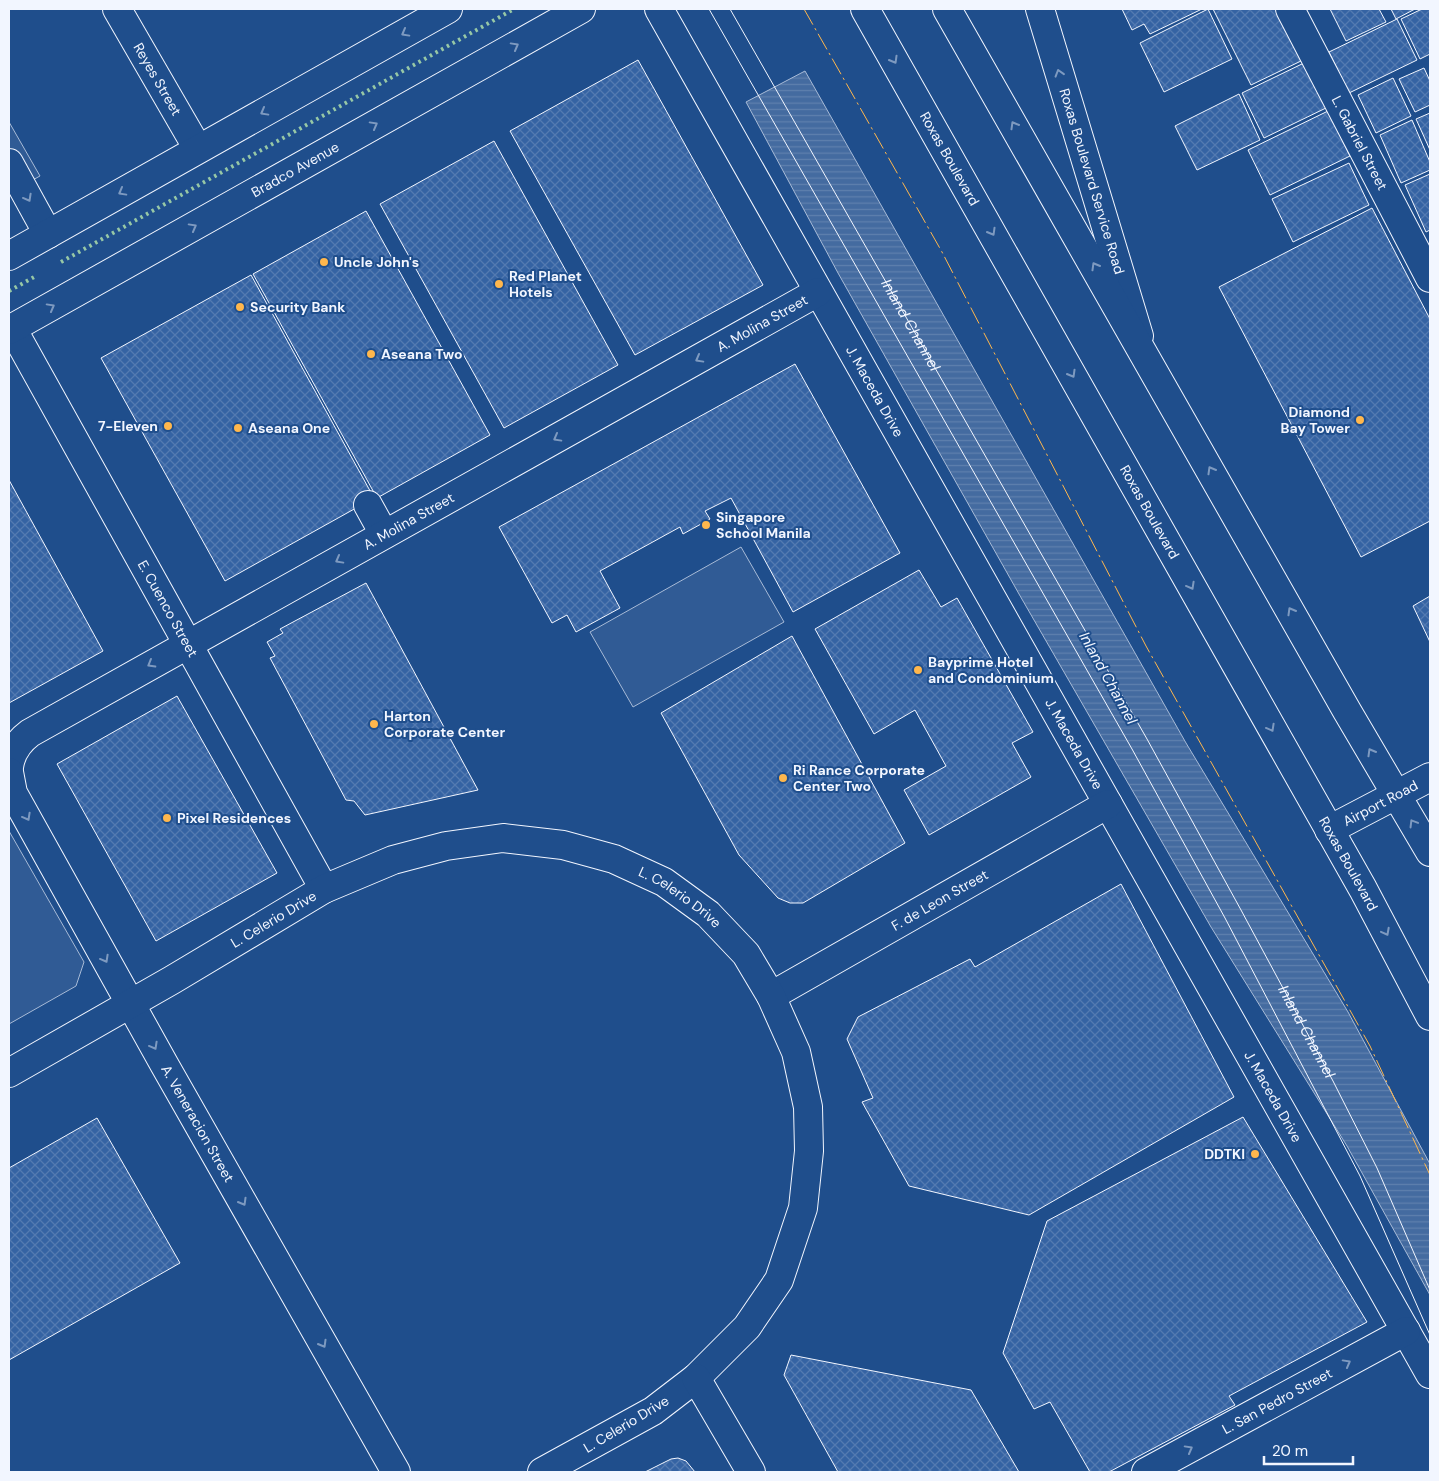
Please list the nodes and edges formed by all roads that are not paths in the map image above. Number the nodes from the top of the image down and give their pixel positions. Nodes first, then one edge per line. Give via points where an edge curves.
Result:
1 (117, 9) edge
2 (448, 9) edge
3 (581, 9) edge
4 (659, 9) edge
5 (947, 9) edge
6 (1040, 9) edge
7 (1290, 9) edge
8 (864, 12) edge
9 (198, 149) junction
10 (9, 162) edge
11 (48, 234) junction
12 (9, 256) edge
13 (1430, 278) edge
14 (818, 292) junction
15 (10, 329) edge
16 (1145, 354) junction
17 (368, 505) dead end
18 (384, 534) junction
19 (188, 644) junction
20 (9, 765) edge
21 (1430, 777) edge
22 (1396, 794) junction
23 (1108, 804) junction
24 (1329, 830) junction
25 (1430, 852) edge
26 (324, 889) junction
27 (770, 996) junction
28 (130, 1003) junction
29 (1430, 1016) edge
30 (9, 1073) edge
31 (1406, 1331) junction
32 (1430, 1374) edge
33 (696, 1378) junction
34 (396, 1472) edge
35 (542, 1472) edge
36 (751, 1472) edge
37 (1146, 1472) edge

1 - 9 main road, Reyes Street
2 -> 9 main road
15 -> 3 main road, Bradco Avenue
4 - 14 main road, J. Maceda Drive
16 -> 5 main road
16 -> 6 main road, Roxas Boulevard Service Road
7 - 13 main road, L. Gabriel Street
8 -> 24 main road, Roxas Boulevard
9 -> 11 main road
10 -> 11 main road
11 - 12 main road
14 -> 18 main road, A. Molina Street
14 - 23 main road, J. Maceda Drive
15 - 19 main road, E. Cuenco Street
22 -> 16 main road
17 - 18 main road
18 -> 19 main road, A. Molina Street
19 -> 20 main road, A. Molina Street via 30,733 19,742
19 - 26 main road, E. Cuenco Street
20 -> 28 main road, A. Veneracion Street via 13,792
21 - 22 main road, Airport Road
22 - 24 main road, Airport Road
25 -> 22 main road
23 - 27 main road, F. de Leon Street
23 - 31 main road, J. Maceda Drive
24 -> 29 main road, Roxas Boulevard
26 - 27 main road, L. Celerio Drive via 393,860 446,846 504,838 563,845 614,859 664,882 708,914 746,954
26 - 28 main road, L. Celerio Drive
27 - 33 main road, L. Celerio Drive via 796,1052 808,1106 809,1151 803,1208 779,1280 746,1327
28 - 30 main road, L. Celerio Drive
28 -> 34 main road, A. Veneracion Street
31 - 32 main road, J. Maceda Drive
37 -> 31 main road, L. San Pedro Street
33 - 35 main road, L. Celerio Drive via 653,1411
33 - 36 main road

